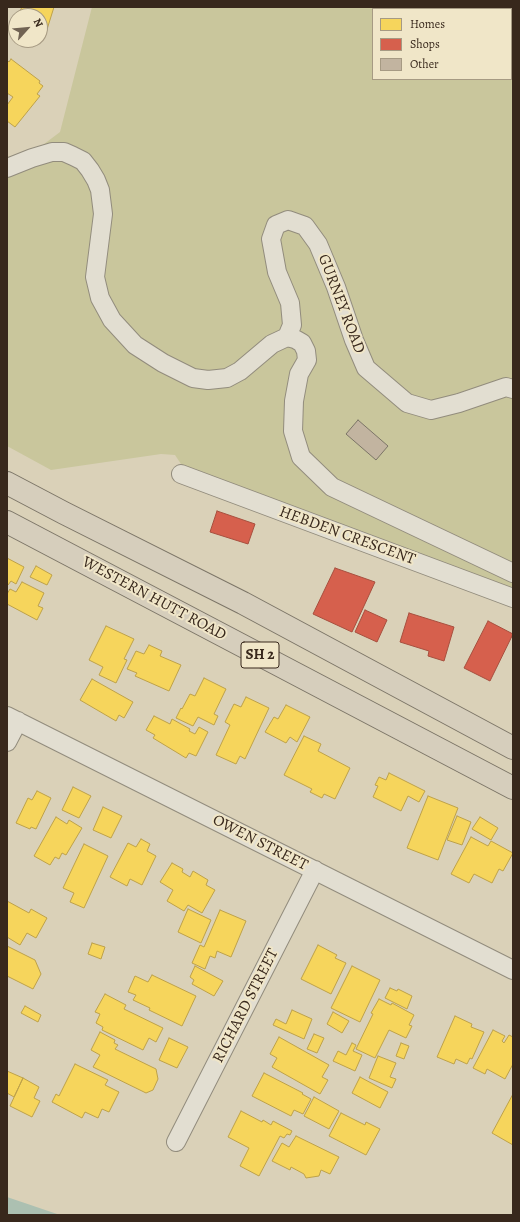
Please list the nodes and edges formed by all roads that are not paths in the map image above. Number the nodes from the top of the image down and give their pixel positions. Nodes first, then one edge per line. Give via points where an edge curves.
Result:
1 (7, 168) edge
2 (288, 337) junction
3 (513, 389) edge
4 (181, 474) dead end
5 (7, 482) edge
6 (7, 522) edge
7 (513, 573) edge
8 (513, 598) edge
9 (12, 719) edge
10 (7, 742) edge
11 (513, 748) edge
12 (513, 788) edge
13 (315, 870) junction
14 (513, 970) edge
15 (176, 1142) dead end

1 - 2 street via 52,152 64,152 83,161 100,190 102,214 95,277 100,298 112,320 135,345 163,363 193,378 227,378 240,371 272,344
2 - 3 street, GURNEY ROAD via 292,325 290,303 277,272 271,239 276,225 288,220 305,226 318,244 366,368 407,403 430,410 506,387
2 - 7 street via 302,343 307,360 299,374 294,401 293,431 301,457 332,487
4 - 8 street, HEBDEN CRESCENT
5 - 11 highway, SH 2 via 243,603
6 - 12 highway, WESTERN HUTT ROAD / SH 2
9 - 10 street
9 - 13 street, OWEN STREET
13 - 14 street, OWEN STREET
13 - 15 street, RICHARD STREET

